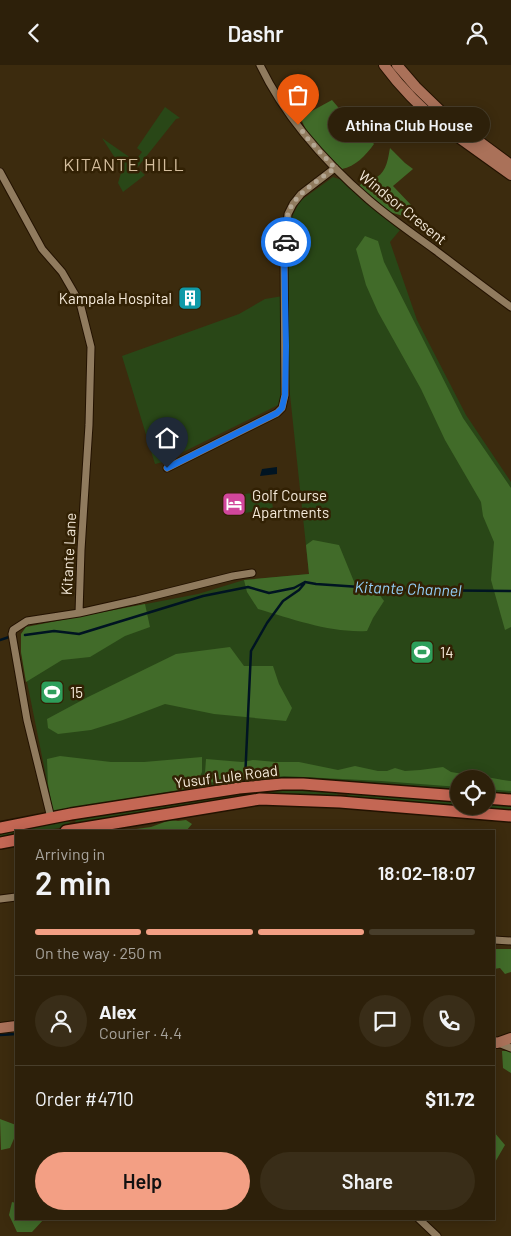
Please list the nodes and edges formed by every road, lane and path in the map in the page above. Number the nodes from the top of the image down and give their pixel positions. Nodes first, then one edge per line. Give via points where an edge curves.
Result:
1 (260, 65) edge
2 (384, 65) edge
3 (397, 65) edge
4 (511, 165) edge
5 (335, 168) junction
6 (0, 172) edge
7 (511, 175) edge
8 (511, 307) edge
9 (167, 468) dead end
10 (252, 573) dead end
11 (79, 613) junction
12 (341, 787) junction
13 (450, 795) edge
14 (495, 799) edge
15 (511, 800) edge
16 (340, 802) junction
17 (511, 816) edge
18 (51, 818) junction
19 (0, 828) edge
20 (72, 830) edge
21 (15, 840) edge
22 (0, 843) edge
23 (15, 897) edge
24 (0, 899) edge
25 (495, 940) edge
26 (511, 941) edge
27 (15, 1026) edge
28 (0, 1028) edge
29 (511, 1039) edge
30 (496, 1042) edge
31 (511, 1048) edge
32 (420, 1220) edge
33 (437, 1236) edge

1 - 5 street, Windsor Cresent via 292,118
2 - 7 main road via 439,123
3 - 4 main road via 449,119
5 - 8 street, Windsor Cresent via 369,200
5 - 9 street via 301,194 288,214 284,252 286,346 282,408
6 - 11 street, Kitante Lane via 42,249 62,272 80,303 91,347
10 - 11 street
11 - 18 street, Kitante Lane via 27,621 12,634 27,720
12 - 13 main road, Yusuf Lule Road
12 - 16 main road
12 - 18 main road, Yusuf Lule Road via 303,783 265,785
14 - 15 main road
16 - 17 main road, Yusuf Lule Road
16 - 20 main road, Yusuf Lule Road via 260,799
18 - 19 main road, Yusuf Lule Road
21 - 22 main road
23 - 24 street
25 - 26 street
27 - 28 main road
29 - 30 main road
30 - 31 street
32 - 33 street

